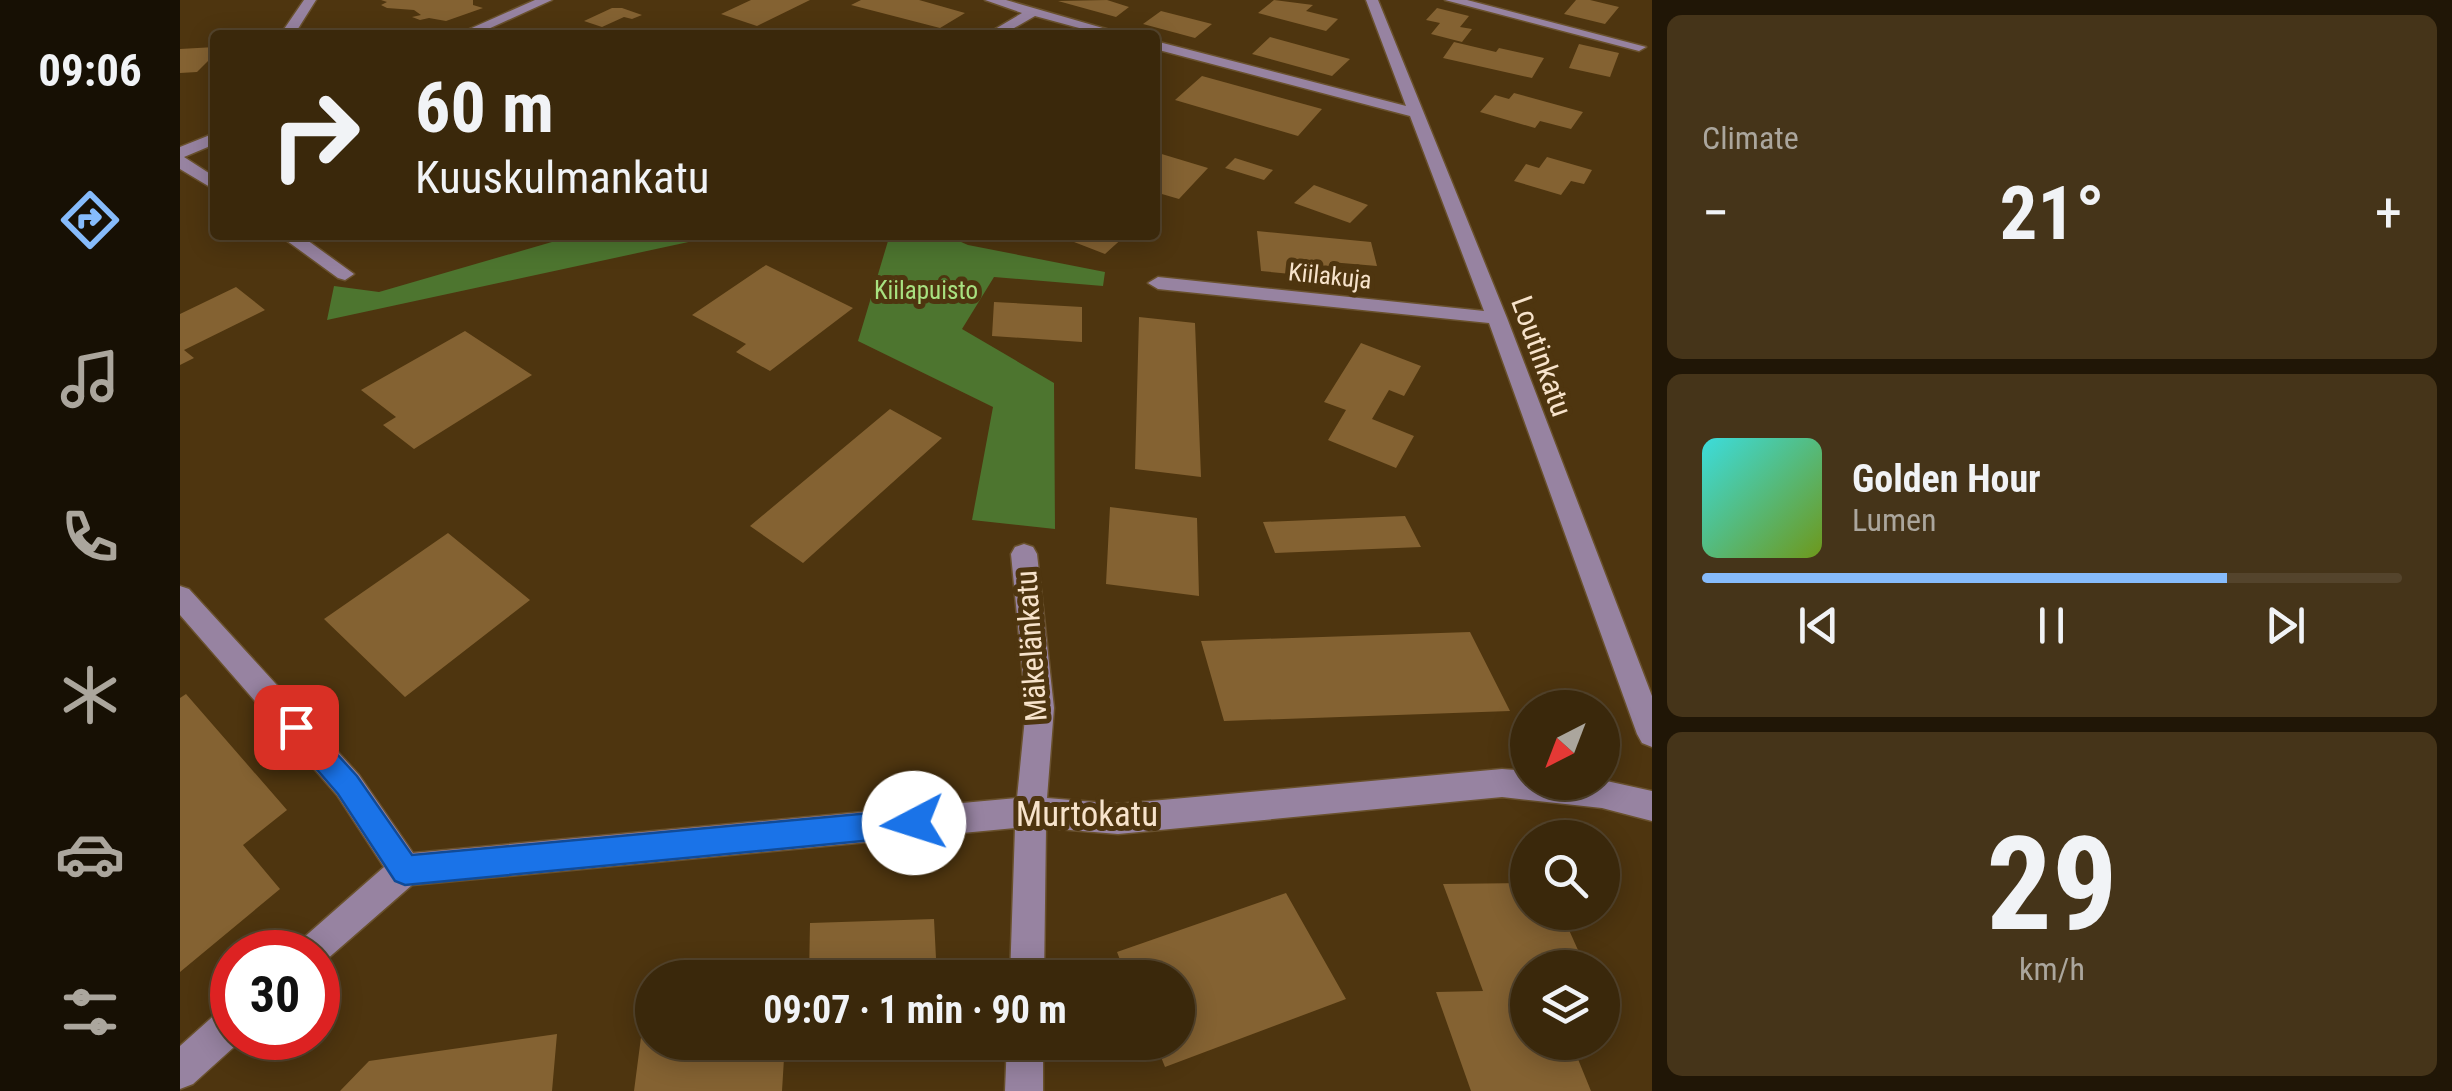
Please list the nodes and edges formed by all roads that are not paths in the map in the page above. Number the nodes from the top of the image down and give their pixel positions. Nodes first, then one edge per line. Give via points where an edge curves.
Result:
1 (310, 0) edge
2 (546, 0) edge
3 (992, 0) edge
4 (1372, 0) edge
5 (1452, 0) edge
6 (1034, 12) junction
7 (290, 30) edge
8 (475, 30) edge
9 (1001, 30) edge
10 (1101, 30) edge
11 (1160, 45) edge
12 (1639, 48) dead end
13 (1418, 112) junction
14 (210, 140) edge
15 (180, 152) edge
16 (180, 162) edge
17 (210, 182) edge
18 (295, 240) edge
19 (346, 274) dead end
20 (1158, 283) dead end
21 (1497, 318) junction
22 (1024, 554) dead end
23 (180, 598) edge
24 (1652, 734) edge
25 (1652, 806) edge
26 (1031, 812) junction
27 (405, 870) junction
28 (338, 930) edge
29 (1027, 960) edge
30 (210, 1044) edge
31 (1025, 1060) edge
32 (180, 1071) edge
33 (1024, 1091) edge

1 - 7 street
2 - 8 street
3 - 6 street
4 - 13 street, Loutinkatu
5 - 12 street
6 - 9 street
6 - 10 street
11 - 13 street
13 - 21 street, Loutinkatu
14 - 15 street
16 - 17 street
18 - 19 street
20 - 21 street, Kiilakuja
21 - 24 street, Loutinkatu
22 - 26 street, Mäkelänkatu via 1040,708
23 - 27 street via 348,785
25 - 26 street, Murtokatu via 1502,783 1118,819
26 - 27 street, Murtokatu
26 - 29 street, Mäkelänkatu
27 - 28 street
30 - 32 street
31 - 33 street

